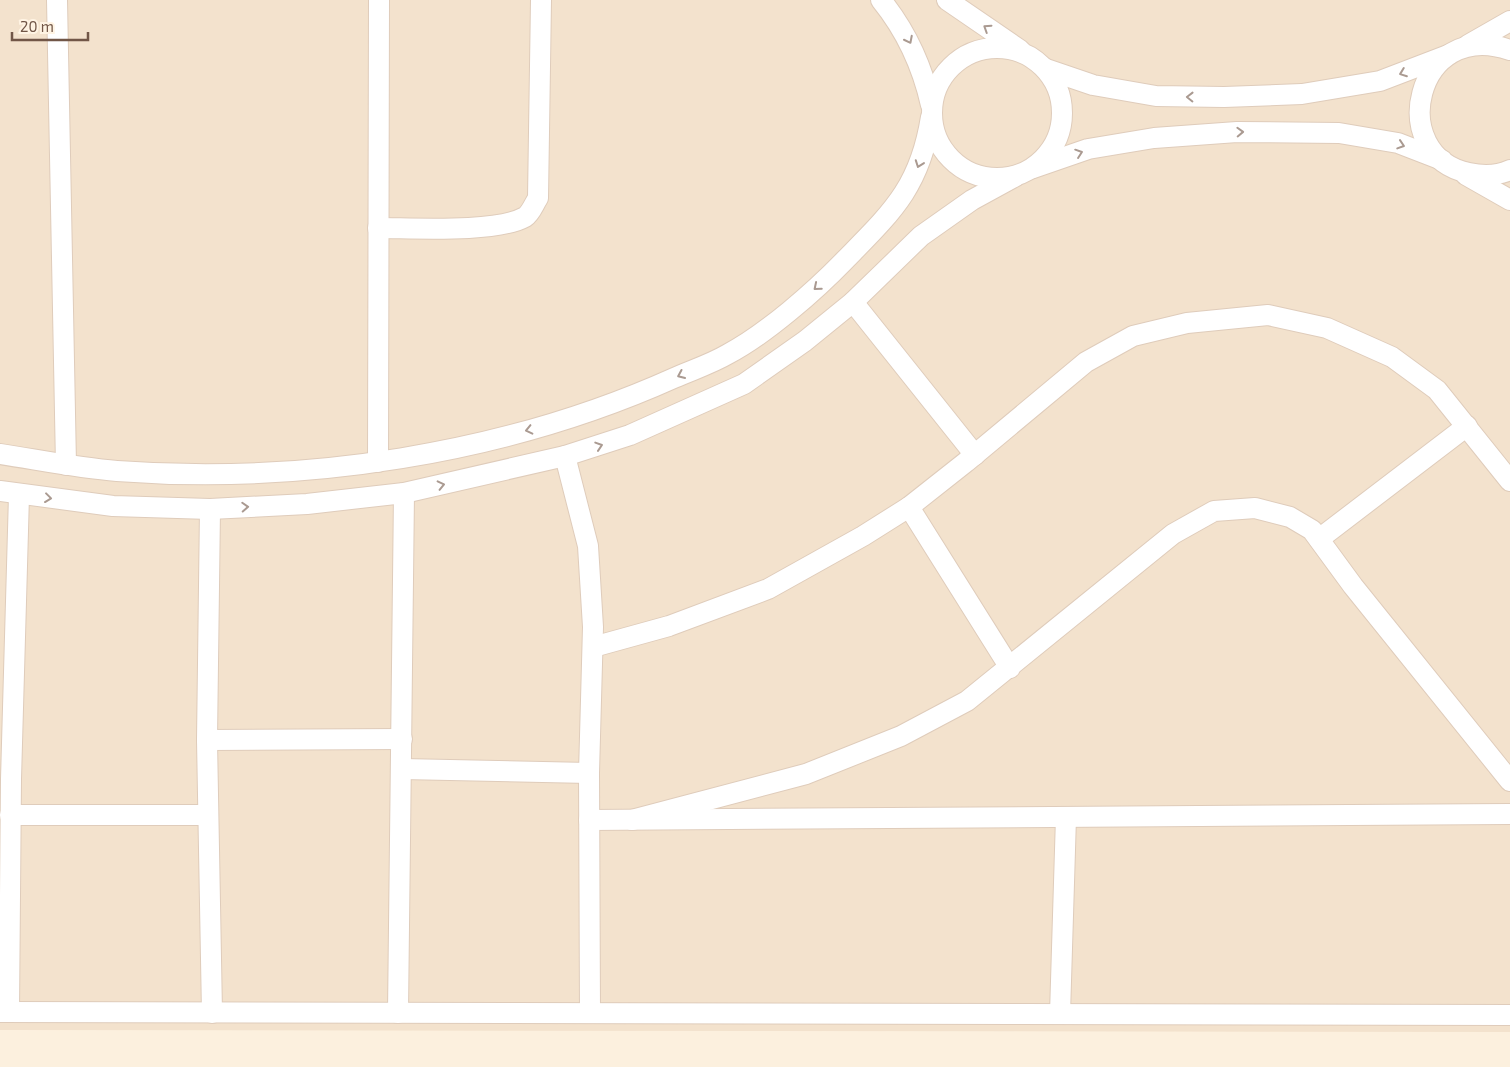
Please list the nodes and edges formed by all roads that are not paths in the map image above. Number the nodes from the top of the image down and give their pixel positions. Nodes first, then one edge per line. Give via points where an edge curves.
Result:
1 (57, 0) edge
2 (379, 0) edge
3 (541, 0) edge
4 (881, 0) edge
5 (947, 0) edge
6 (1510, 21) edge
7 (1510, 50) edge
8 (1455, 52) junction
9 (1028, 55) junction
10 (1046, 68) junction
11 (931, 111) junction
12 (1442, 160) junction
13 (1510, 170) edge
14 (1460, 171) junction
15 (1024, 172) junction
16 (1510, 200) edge
17 (378, 228) junction
18 (853, 302) junction
19 (1467, 426) junction
20 (0, 454) edge
21 (975, 455) junction
22 (565, 456) junction
23 (378, 462) junction
24 (66, 464) junction
25 (1510, 481) edge
26 (9, 493) edge
27 (404, 493) junction
28 (909, 506) junction
29 (210, 509) junction
30 (1319, 539) junction
31 (593, 646) junction
32 (1010, 668) junction
33 (402, 739) junction
34 (207, 740) junction
35 (402, 768) junction
36 (589, 774) junction
37 (5, 779) edge
38 (1510, 781) edge
39 (1510, 814) edge
40 (10, 815) junction
41 (208, 815) junction
42 (1066, 817) junction
43 (589, 820) junction
44 (632, 820) junction
45 (4, 1012) edge
46 (212, 1013) junction
47 (398, 1013) junction
48 (590, 1014) junction
49 (1060, 1014) junction
50 (1510, 1015) edge

1 - 24 street
2 - 17 street
3 - 17 street via 538,198 527,216 509,224 490,227
4 -> 11 street via 900,22 916,54 926,81
9 -> 5 street
6 - 8 street
7 - 8 street via 1480,44
8 -> 10 street via 1380,81 1302,94 1156,96 1093,85
8 - 12 street via 1437,65 1420,96 1419,114 1423,131 1430,147
9 - 10 street
9 - 11 street via 1008,48 987,48 966,55 949,68 937,86
10 - 15 street via 1058,88 1063,110 1060,133 1050,153
11 - 15 street via 936,138 960,168 977,176 996,179
11 -> 23 street via 927,144 915,175 894,210 829,277 782,317 729,354 622,401 561,422 405,459
12 - 14 street
15 -> 12 street via 1107,146 1154,138 1237,132 1339,133 1398,143
13 - 14 street via 1481,176
14 - 16 street
15 - 18 street via 972,200 921,236
17 - 23 street
18 - 21 street
22 -> 18 street via 630,435 744,384
19 - 21 street via 1437,390 1392,357 1327,328 1268,315 1187,323 1133,336 1086,362
19 - 25 street
19 - 30 street
20 - 24 street
21 - 28 street
27 -> 22 street
22 - 31 street via 588,546
23 - 24 street via 303,470 211,474 116,471
26 -> 29 street via 113,506
26 - 37 street
29 -> 27 street via 307,504
27 - 33 street
28 - 31 street via 863,536 768,589 669,626
28 - 32 street
29 - 34 street
30 - 32 street via 1312,530 1290,517 1255,508 1214,511 1173,534
30 - 38 street
31 - 36 street
32 - 44 street via 967,702 901,736 806,774
33 - 34 street
33 - 35 street
34 - 41 street
35 - 36 street
35 - 47 street
36 - 43 street
37 - 40 street
39 - 42 street
40 - 41 street
40 - 45 street
41 - 46 street
42 - 44 street
42 - 49 street
43 - 44 street
43 - 48 street
45 - 46 street
46 - 47 street
47 - 48 street
48 - 49 street
49 - 50 street

